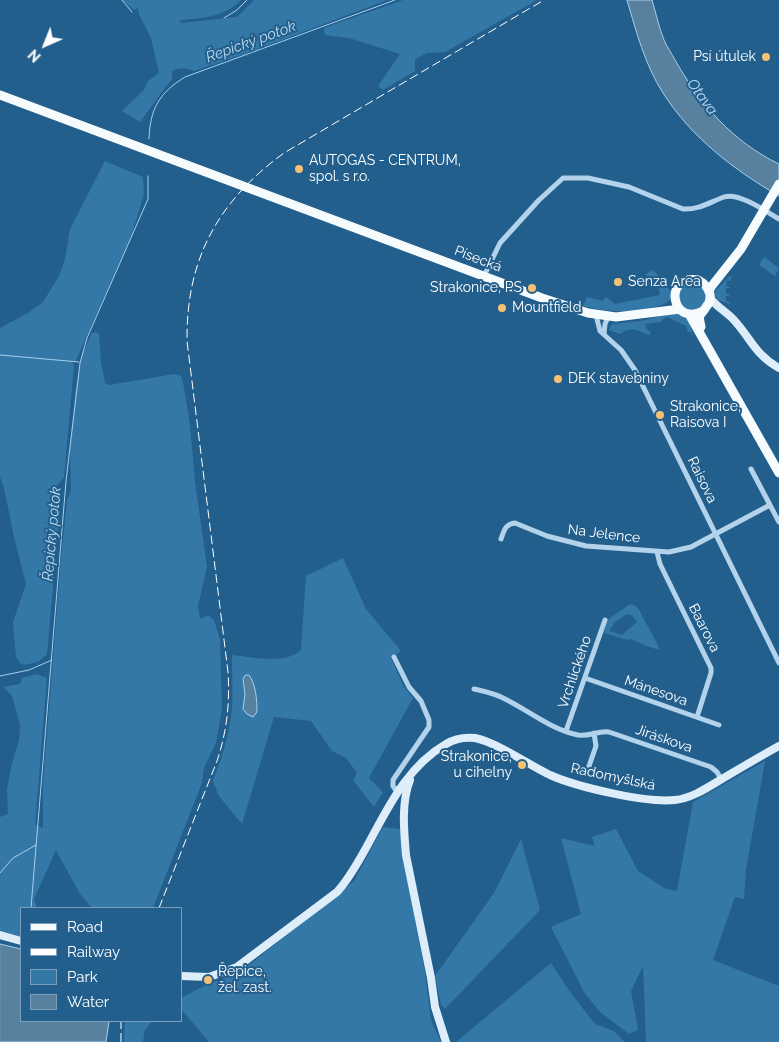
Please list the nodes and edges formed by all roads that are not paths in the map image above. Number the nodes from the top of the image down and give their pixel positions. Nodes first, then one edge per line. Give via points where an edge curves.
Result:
1 (0, 95) edge
2 (779, 184) edge
3 (779, 219) edge
4 (724, 271) junction
5 (485, 273) junction
6 (703, 282) junction
7 (710, 295) junction
8 (675, 298) junction
9 (680, 309) junction
10 (705, 309) junction
11 (650, 313) junction
12 (689, 314) junction
13 (596, 315) junction
14 (729, 315) junction
15 (608, 316) junction
16 (604, 334) junction
17 (704, 340) junction
18 (779, 368) edge
19 (751, 469) dead end
20 (779, 473) edge
21 (770, 505) junction
22 (779, 522) edge
23 (716, 535) junction
24 (501, 539) dead end
25 (657, 552) junction
26 (605, 620) dead end
27 (394, 657) dead end
28 (779, 662) edge
29 (585, 678) junction
30 (474, 689) dead end
31 (697, 717) junction
32 (719, 726) dead end
33 (566, 731) junction
34 (594, 733) junction
35 (779, 746) edge
36 (588, 769) dead end
37 (721, 779) junction
38 (402, 791) junction
39 (0, 935) edge
40 (20, 941) edge
41 (182, 976) edge
42 (446, 1042) edge

1 - 5 main road, Písecká
2 - 4 main road via 741,249
3 - 5 street, Písecká via 746,201 727,196 690,210 629,188 588,178 563,178 500,243
4 - 6 main road
4 - 7 main road via 711,287
5 - 13 main road, Písecká via 553,302
6 - 7 main road
6 - 8 main road via 686,280 678,287
7 - 10 main road
7 - 14 main road
8 - 9 main road
8 - 11 main road, Písecká
9 - 11 main road, Písecká
9 - 12 main road
10 - 12 main road
10 - 14 main road
10 - 17 main road via 699,317
11 - 15 main road, Písecká
12 - 17 main road
13 - 15 main road, Písecká
13 - 16 street, Raisova via 598,327
14 - 18 main road via 755,349
15 - 16 street
16 - 23 street, Raisova via 635,370
17 - 20 main road
19 - 21 street
21 - 22 street
21 - 23 street, Na Jelence
23 - 25 street, Na Jelence via 684,550
23 - 28 street, Raisova
24 - 25 street, Na Jelence via 506,527 515,523 547,536 586,546
25 - 31 street, Baarova via 711,668
26 - 29 street, Vrchlického
27 - 38 street via 429,720 429,727 393,780 393,786
29 - 31 street, Mánesova
29 - 33 street, Vrchlického
30 - 33 street, Jiráskova via 500,696 544,723
31 - 32 street, Mánesova
33 - 34 street, Jiráskova via 579,735
34 - 36 street via 596,746
34 - 37 street, Jiráskova via 609,732 711,767
35 - 37 main road, Radomyšlská
37 - 38 main road, Radomyšlská via 683,798 667,800 634,796 576,784 483,741 467,738 446,744 413,771
38 - 41 main road, Radomyšlská via 345,884 237,967 210,977
38 - 42 main road via 406,855 435,1007
39 - 40 main road

